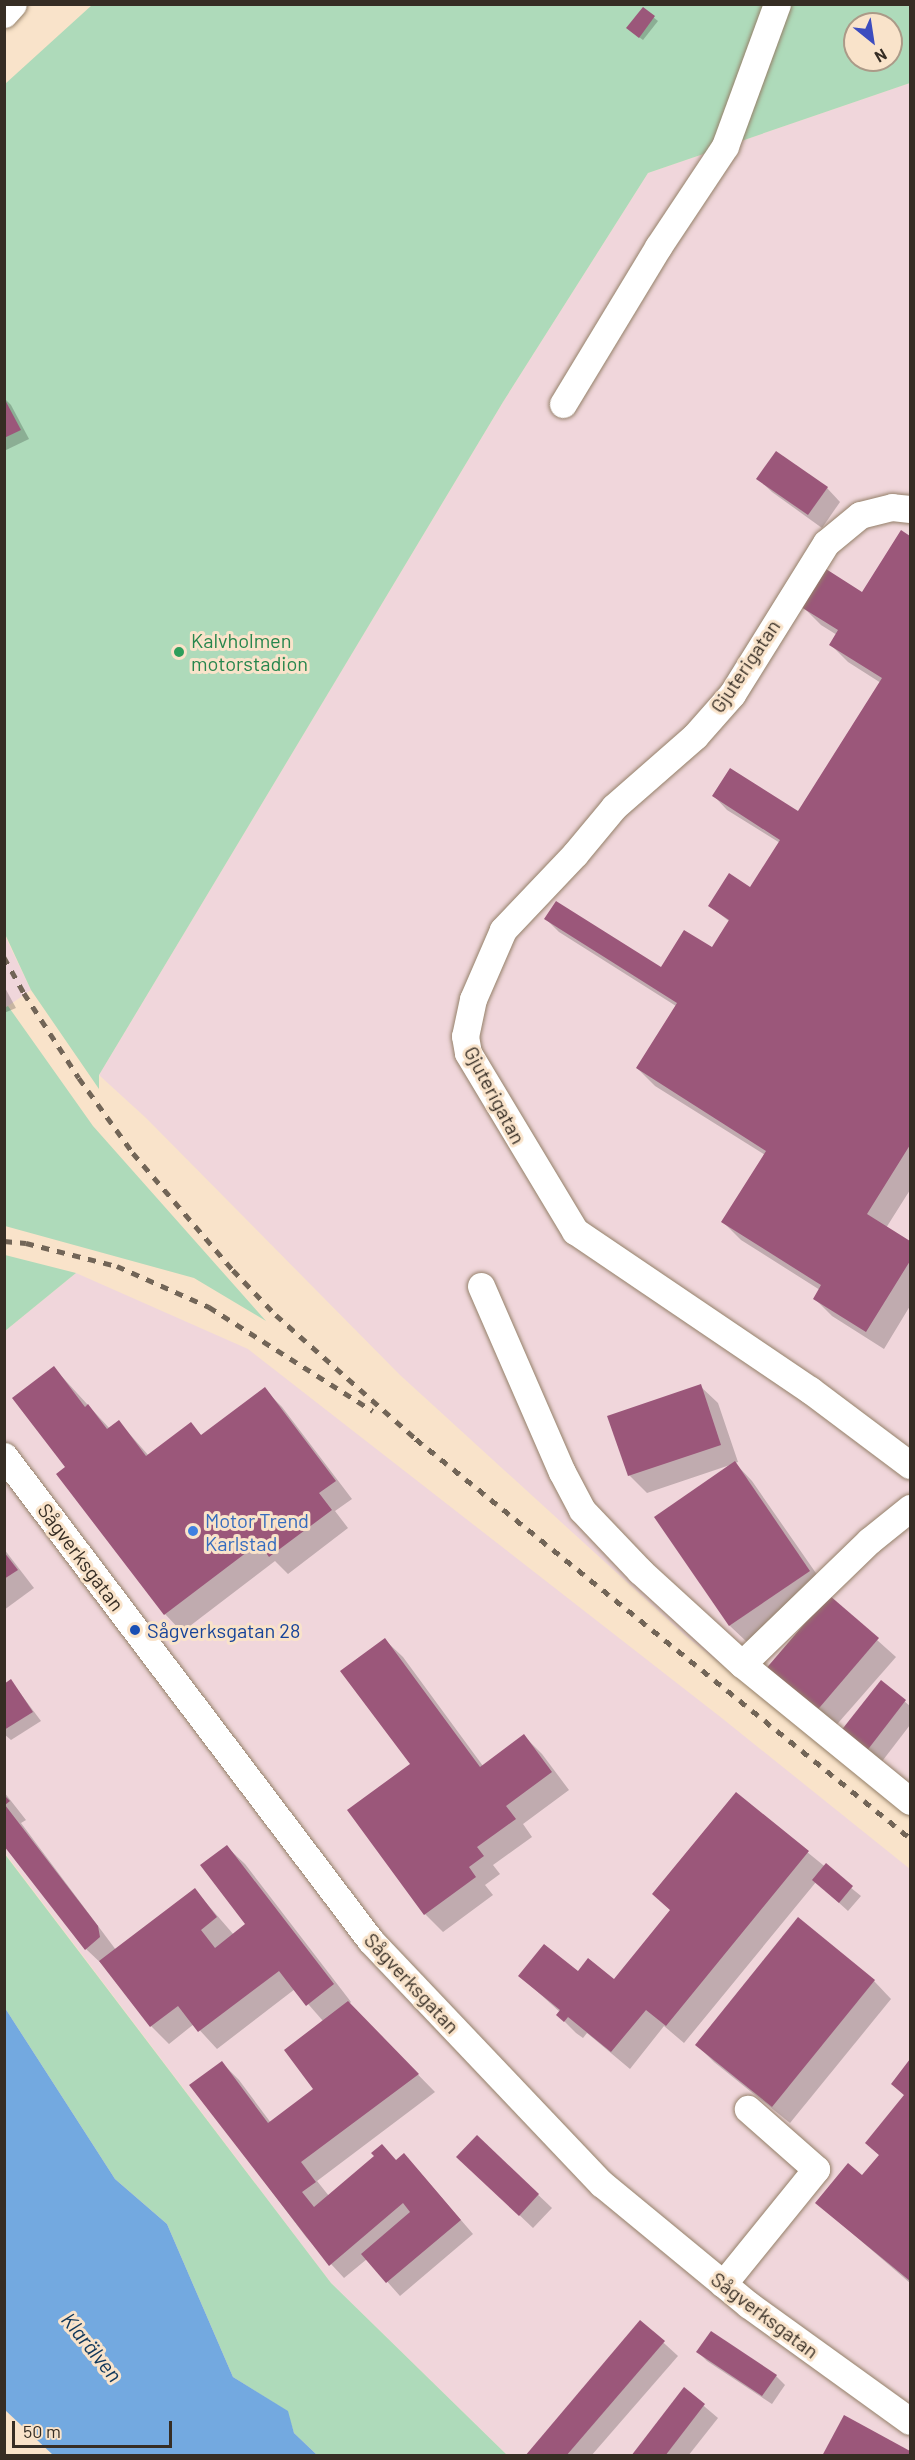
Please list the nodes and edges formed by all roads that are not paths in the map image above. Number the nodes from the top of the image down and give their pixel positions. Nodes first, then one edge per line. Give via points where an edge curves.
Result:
1 (13, 4) edge
2 (777, 4) edge
3 (4, 14) edge
4 (563, 404) dead end
5 (910, 509) edge
6 (481, 1286) dead end
7 (4, 1456) edge
8 (910, 1465) edge
9 (910, 1508) edge
10 (742, 1664) junction
11 (910, 1801) edge
12 (748, 2109) dead end
13 (723, 2284) junction
14 (910, 2421) edge

1 - 3 street
2 - 4 street via 725,146 658,247
5 - 8 street, Gjuterigatan via 892,507 860,515 826,543 732,694 695,736 614,807 503,930 473,999 465,1036 468,1053 575,1231 810,1390
6 - 10 street via 582,1510 640,1571
7 - 13 street, Sågverksgatan via 371,1941 602,2184
9 - 10 street via 869,1541
10 - 11 street
12 - 13 street via 816,2169
13 - 14 street, Sågverksgatan

